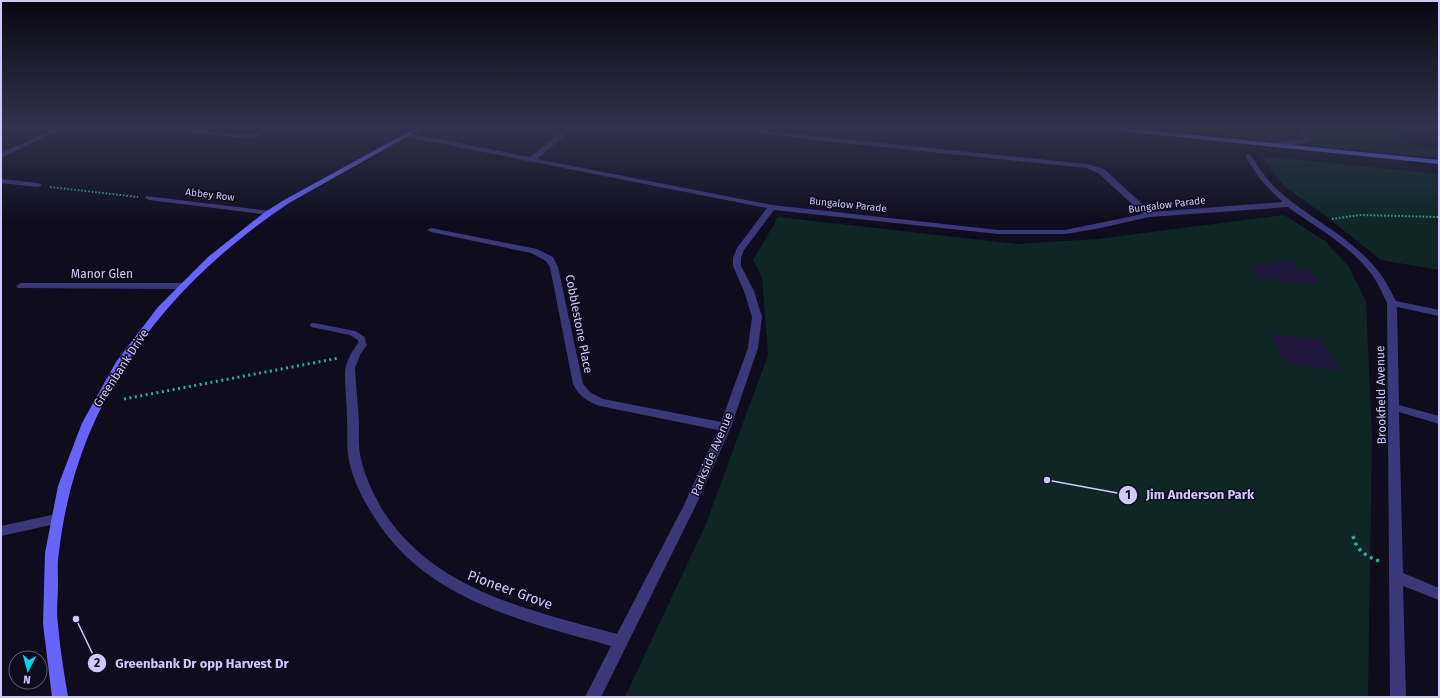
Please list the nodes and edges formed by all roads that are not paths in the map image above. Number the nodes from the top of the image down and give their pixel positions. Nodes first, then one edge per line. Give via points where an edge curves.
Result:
1 (362, 159) edge
2 (524, 159) edge
3 (1011, 159) edge
4 (1250, 159) edge
5 (1405, 159) edge
6 (531, 160) joint
7 (1439, 162) edge
8 (1, 181) edge
9 (38, 185) road end
10 (149, 198) road end
11 (1291, 204) junction
12 (772, 207) junction
13 (270, 213) junction
14 (1149, 215) junction
15 (431, 230) dead end
16 (21, 286) dead end
17 (182, 286) junction
18 (1392, 303) junction
19 (1439, 313) edge
20 (314, 326) dead end
21 (362, 345) joint
22 (1394, 407) junction
23 (1439, 420) edge
24 (725, 427) junction
25 (56, 520) junction
26 (1, 531) edge
27 (1396, 573) junction
28 (1439, 594) edge
29 (621, 642) junction
30 (60, 697) edge
31 (593, 697) edge
32 (1398, 697) edge

1 - 13 street, Greenbank Drive
2 - 6 street, Bungalow Parade
3 - 14 street via 1087,166 1101,171
4 - 11 street, Brookfield Avenue via 1264,180
5 - 7 street
6 - 12 street, Bungalow Parade
8 - 9 street
10 - 13 street, Abbey Row
11 - 14 street, Bungalow Parade
11 - 18 street, Brookfield Avenue via 1357,253 1371,267
12 - 14 street, Bungalow Parade via 1024,233 1078,230
12 - 24 street, Parkside Avenue via 740,250 737,258 738,266 750,291 757,326 754,348
13 - 17 street, Greenbank Drive via 227,245
15 - 24 street, Cobblestone Place via 534,251 550,259 554,267 578,384 587,396 600,402
16 - 17 street, Manor Glen
17 - 25 street, Greenbank Drive via 132,345 95,407 72,461
18 - 19 street
18 - 22 street, Brookfield Avenue
20 - 21 lane via 352,332 362,338
21 - 29 street, Pioneer Grove via 354,357 350,372 356,464 364,489 380,520 402,546 435,573 468,593 515,612
22 - 23 street
22 - 27 street, Brookfield Avenue
24 - 29 street, Parkside Avenue via 690,505
25 - 26 street
25 - 30 street, Greenbank Drive via 49,607
27 - 28 street
27 - 32 street, Brookfield Avenue
29 - 31 street, Parkside Avenue

